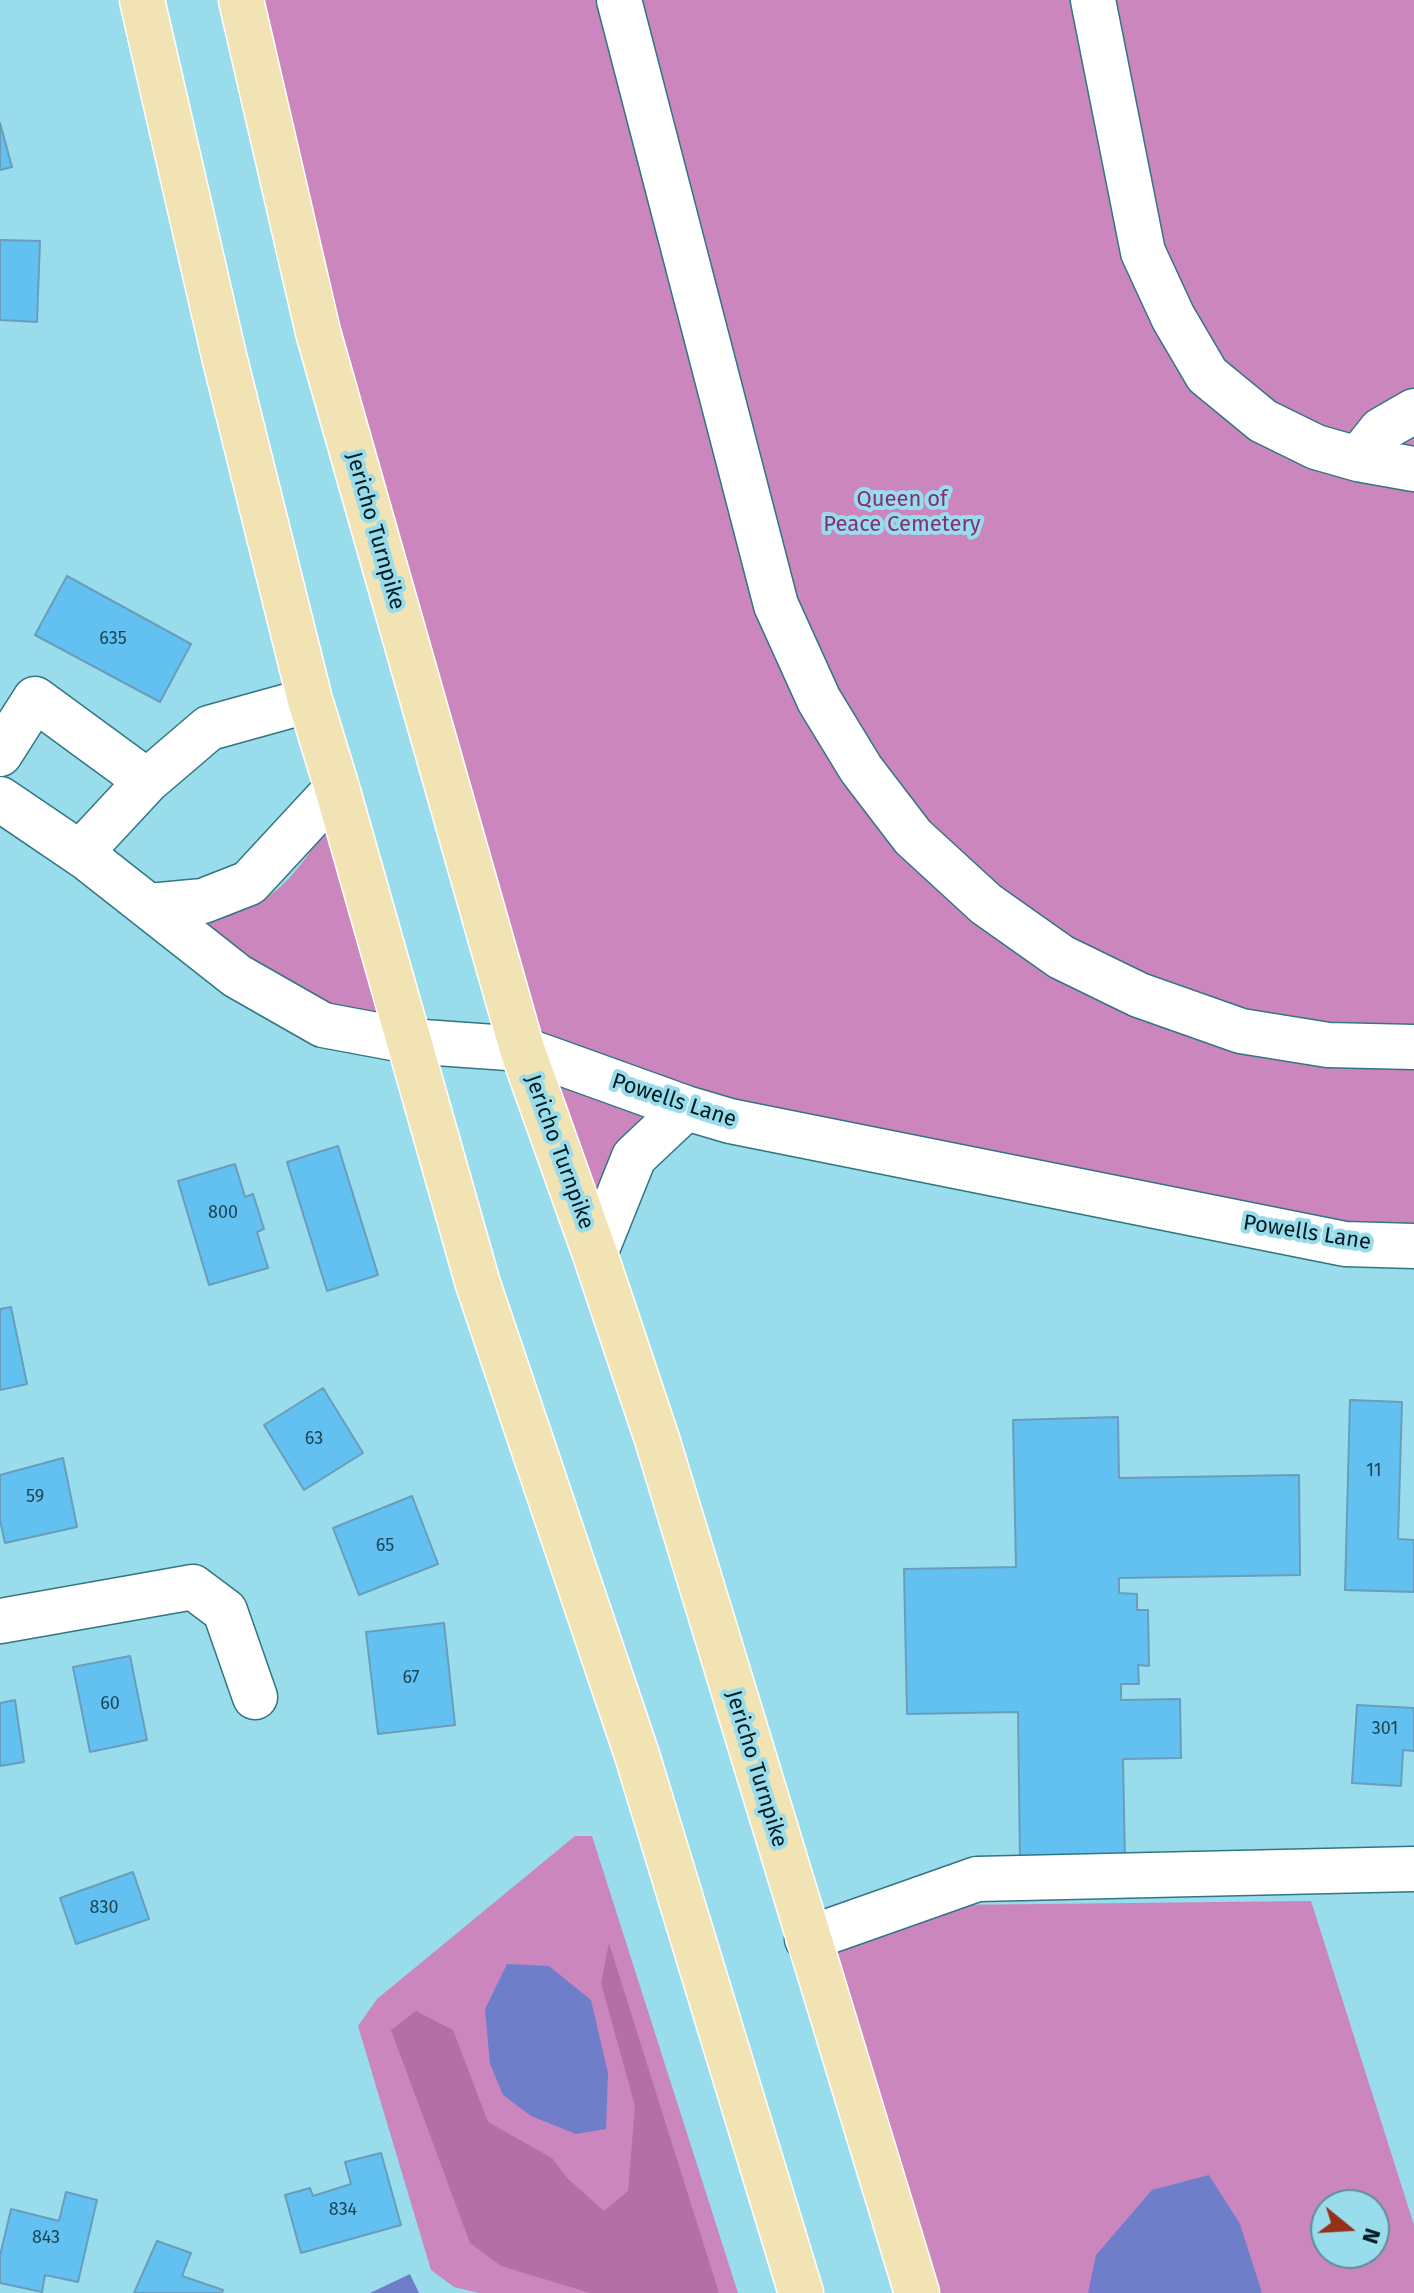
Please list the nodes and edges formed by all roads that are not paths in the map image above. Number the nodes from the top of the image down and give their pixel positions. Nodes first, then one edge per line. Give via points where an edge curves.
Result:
1 (142, 0) edge
2 (241, 0) edge
3 (619, 0) edge
4 (1093, 0) edge
5 (1414, 411) edge
6 (1358, 459) junction
7 (1414, 469) edge
8 (310, 700) junction
9 (0, 754) edge
10 (147, 781) junction
11 (337, 788) junction
12 (0, 799) edge
13 (80, 853) junction
14 (149, 906) junction
15 (409, 1041) junction
16 (1414, 1047) edge
17 (522, 1049) junction
18 (686, 1108) junction
19 (1414, 1246) edge
20 (595, 1254) junction
21 (0, 1621) edge
22 (255, 1697) dead end
23 (1414, 1869) edge
24 (807, 1939) junction
25 (801, 2293) edge
26 (917, 2293) edge

1 - 8 main road
2 - 17 main road, Jericho Turnpike via 318,332
3 - 16 street via 776,605 819,700 861,769 913,837 986,904 1061,957 1139,995 1241,1031 1328,1045
4 - 6 street via 1143,252 1180,329 1207,375 1263,421 1316,447
5 - 6 street via 1381,430
6 - 7 street
8 - 10 street via 209,728
8 - 11 main road
9 - 10 street via 35,699
10 - 13 street
11 - 14 street via 249,883 203,901
11 - 15 main road
12 - 13 street, Powells Lane
13 - 14 street, Powells Lane
14 - 15 street, Powells Lane via 237,976 323,1025
15 - 17 street, Powells Lane
15 - 25 main road via 478,1284 637,1755
17 - 18 street, Powells Lane
17 - 20 main road, Jericho Turnpike
18 - 19 street, Powells Lane via 1345,1244
18 - 20 street via 634,1157
20 - 24 main road, Jericho Turnpike via 657,1439
21 - 22 street via 193,1587 225,1611
23 - 24 street via 977,1879
24 - 26 main road, Jericho Turnpike

